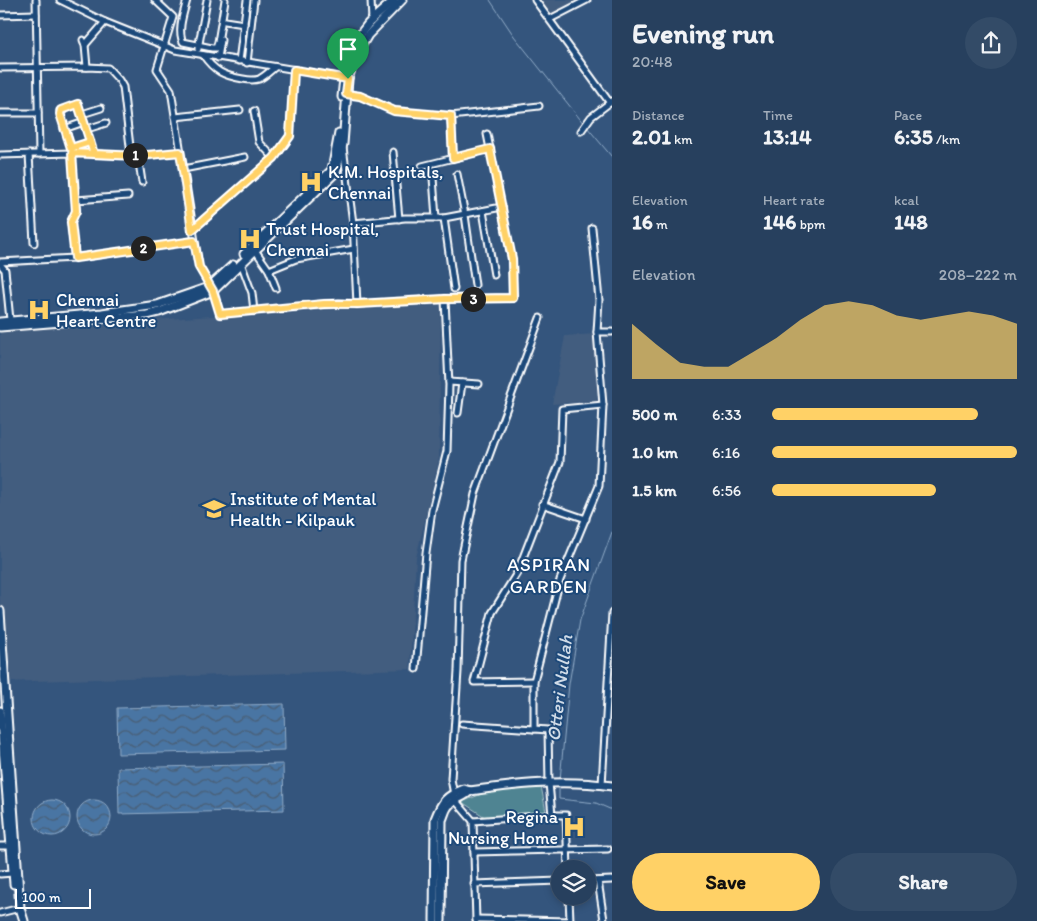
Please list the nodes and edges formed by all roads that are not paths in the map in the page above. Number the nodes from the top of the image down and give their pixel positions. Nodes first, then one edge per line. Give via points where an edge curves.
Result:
1 (36, 0) edge
2 (60, 0) edge
3 (155, 0) edge
4 (187, 0) edge
5 (207, 0) edge
6 (227, 0) edge
7 (247, 0) edge
8 (254, 0) edge
9 (371, 0) edge
10 (394, 0) edge
11 (402, 0) edge
12 (534, 0) edge
13 (587, 0) edge
14 (36, 14) junction
15 (0, 15) edge
16 (550, 19) junction
17 (225, 20) junction
18 (372, 21) junction
19 (105, 22) junction
20 (244, 24) junction
21 (165, 46) junction
22 (198, 46) junction
23 (196, 54) junction
24 (203, 55) junction
25 (218, 58) junction
26 (239, 62) junction
27 (247, 63) junction
28 (37, 67) junction
29 (87, 67) junction
30 (275, 67) junction
31 (0, 68) edge
32 (294, 70) junction
33 (346, 78) junction
34 (346, 94) junction
35 (611, 102) edge
36 (539, 106) dead end
37 (101, 108) dead end
38 (240, 110) dead end
39 (254, 112) dead end
40 (38, 113) junction
41 (0, 114) edge
42 (82, 114) junction
43 (451, 116) junction
44 (175, 117) junction
45 (84, 122) junction
46 (106, 124) dead end
47 (64, 129) junction
48 (87, 129) junction
49 (581, 131) dead end
50 (487, 134) dead end
51 (90, 142) junction
52 (343, 144) junction
53 (490, 149) junction
54 (180, 152) junction
55 (392, 152) dead end
56 (72, 153) junction
57 (29, 154) junction
58 (39, 154) junction
59 (94, 154) junction
60 (131, 154) junction
61 (0, 155) edge
62 (138, 156) junction
63 (244, 157) dead end
64 (274, 158) junction
65 (453, 158) junction
66 (422, 166) dead end
67 (183, 169) junction
68 (457, 174) dead end
69 (433, 178) dead end
70 (142, 182) dead end
71 (128, 196) dead end
72 (76, 200) junction
73 (502, 207) junction
74 (483, 211) junction
75 (465, 215) junction
76 (436, 218) junction
77 (444, 218) junction
78 (399, 219) junction
79 (353, 223) junction
80 (592, 228) dead end
81 (192, 230) junction
82 (194, 241) junction
83 (34, 243) dead end
84 (354, 249) junction
85 (256, 250) junction
86 (75, 258) junction
87 (0, 263) edge
88 (241, 263) junction
89 (269, 270) junction
90 (494, 275) dead end
91 (476, 285) dead end
92 (276, 288) dead end
93 (211, 289) junction
94 (454, 289) dead end
95 (445, 299) junction
96 (358, 304) junction
97 (254, 311) junction
98 (540, 318) dead end
99 (10, 320) junction
100 (0, 322) edge
101 (0, 328) edge
102 (598, 332) junction
103 (612, 332) edge
104 (448, 382) junction
105 (462, 383) junction
106 (479, 384) dead end
107 (604, 405) junction
108 (458, 412) dead end
109 (542, 504) junction
110 (586, 518) junction
111 (0, 611) edge
112 (612, 614) edge
113 (611, 649) edge
114 (2, 653) edge
115 (416, 669) dead end
116 (534, 681) junction
117 (610, 693) edge
118 (0, 711) edge
119 (462, 724) dead end
120 (534, 729) junction
121 (1, 736) edge
122 (3, 779) edge
123 (552, 782) junction
124 (602, 785) junction
125 (612, 786) edge
126 (454, 797) junction
127 (552, 815) junction
128 (473, 821) junction
129 (0, 846) edge
130 (10, 846) junction
131 (567, 849) junction
132 (608, 849) dead end
133 (474, 852) junction
134 (568, 860) edge
135 (13, 873) junction
136 (0, 874) edge
137 (551, 880) edge
138 (612, 880) edge
139 (598, 881) joint
140 (474, 884) junction
141 (569, 905) edge
142 (18, 908) junction
143 (0, 913) edge
144 (476, 920) edge
145 (604, 920) edge
146 (19, 921) edge
147 (24, 921) edge
148 (434, 921) edge
149 (441, 921) edge
150 (570, 921) edge

1 - 14 street
2 - 19 street
3 - 21 street via 173,17
4 - 22 street via 181,39
5 - 22 street
6 - 17 street
6 - 22 street via 216,48
7 - 20 street
8 - 27 street
9 - 18 street
10 - 18 main road
11 - 33 main road via 368,35
12 - 16 street
13 - 16 street
14 - 15 street
14 - 28 street
16 - 35 street
17 - 20 street
17 - 25 street
18 - 33 main road via 353,48
19 - 21 street
19 - 29 street via 84,42
20 - 26 street
21 - 23 street
21 - 44 street via 157,69 171,90
22 - 23 street
23 - 24 street
24 - 25 street
24 - 30 street via 210,65 228,77 252,81
25 - 26 street
26 - 27 street
27 - 30 street
28 - 29 street
28 - 31 street
28 - 40 street
29 - 60 street via 108,68 122,83
30 - 32 street
32 - 33 street
32 - 64 street via 290,136
33 - 34 main road
33 - 93 main road via 332,170
34 - 43 street via 360,96 394,111
34 - 52 main road
35 - 49 street via 591,117
36 - 43 street
37 - 42 street
38 - 44 street
39 - 64 street via 259,142
40 - 41 street
40 - 58 street
42 - 45 street
42 - 47 street via 78,104 60,111
43 - 65 street
44 - 54 street
45 - 47 street
45 - 48 street
46 - 48 street
47 - 51 street via 71,148
48 - 51 street
50 - 53 street
51 - 59 street
52 - 79 street
52 - 85 main road via 336,172
53 - 65 street
53 - 73 street
54 - 62 street
54 - 67 street
55 - 78 street
56 - 58 street
56 - 59 street
56 - 72 street
57 - 58 street
57 - 61 street
57 - 83 street
59 - 60 street
60 - 62 street
62 - 70 street
63 - 67 street
64 - 81 street
65 - 66 street
67 - 81 street
68 - 75 street
69 - 76 street
71 - 72 street
72 - 86 street via 71,222
73 - 74 street
73 - 95 street via 512,259 513,298
74 - 75 street
74 - 90 street
75 - 77 street
75 - 91 street
76 - 77 street
76 - 78 street
77 - 94 street
78 - 79 street
79 - 84 street
80 - 102 street via 599,300
81 - 82 street
82 - 86 street
82 - 93 street via 199,267
84 - 89 street via 296,259
84 - 96 street
85 - 88 main road
85 - 89 street
86 - 87 street
87 - 99 street via 5,270
88 - 93 main road
88 - 97 street via 252,293
89 - 92 street
93 - 97 street via 220,314
93 - 99 main road via 157,305
93 - 101 main road via 147,315
95 - 96 street
95 - 104 street
96 - 97 street
98 - 126 street via 475,494 461,560 452,779
99 - 100 main road
102 - 103 street
102 - 107 street
104 - 105 street
104 - 115 street via 447,451 426,545
105 - 106 street
105 - 108 street
107 - 109 street via 562,409 560,462
107 - 110 street via 599,486
109 - 110 street
109 - 116 street via 517,574 492,613 474,682
110 - 116 street via 560,580
111 - 114 main road
112 - 113 street
113 - 117 street
114 - 142 main road
116 - 120 street
117 - 124 street
118 - 121 main road
119 - 120 street
120 - 123 street via 548,730
121 - 122 main road
122 - 130 main road
123 - 124 main road
123 - 126 main road via 470,791 467,795
123 - 127 street
124 - 125 main road
126 - 128 street
126 - 148 main road via 448,797 440,804 435,819
126 - 149 main road via 442,820
127 - 128 street
127 - 131 street via 566,815
128 - 133 street
129 - 130 street
130 - 135 main road
131 - 132 street
131 - 133 street
131 - 134 street
133 - 140 street
135 - 136 street
135 - 142 main road
137 - 140 street
138 - 139 street
139 - 145 street
140 - 144 street
141 - 150 street
142 - 143 street
142 - 146 main road
142 - 147 main road
144 - 150 street

